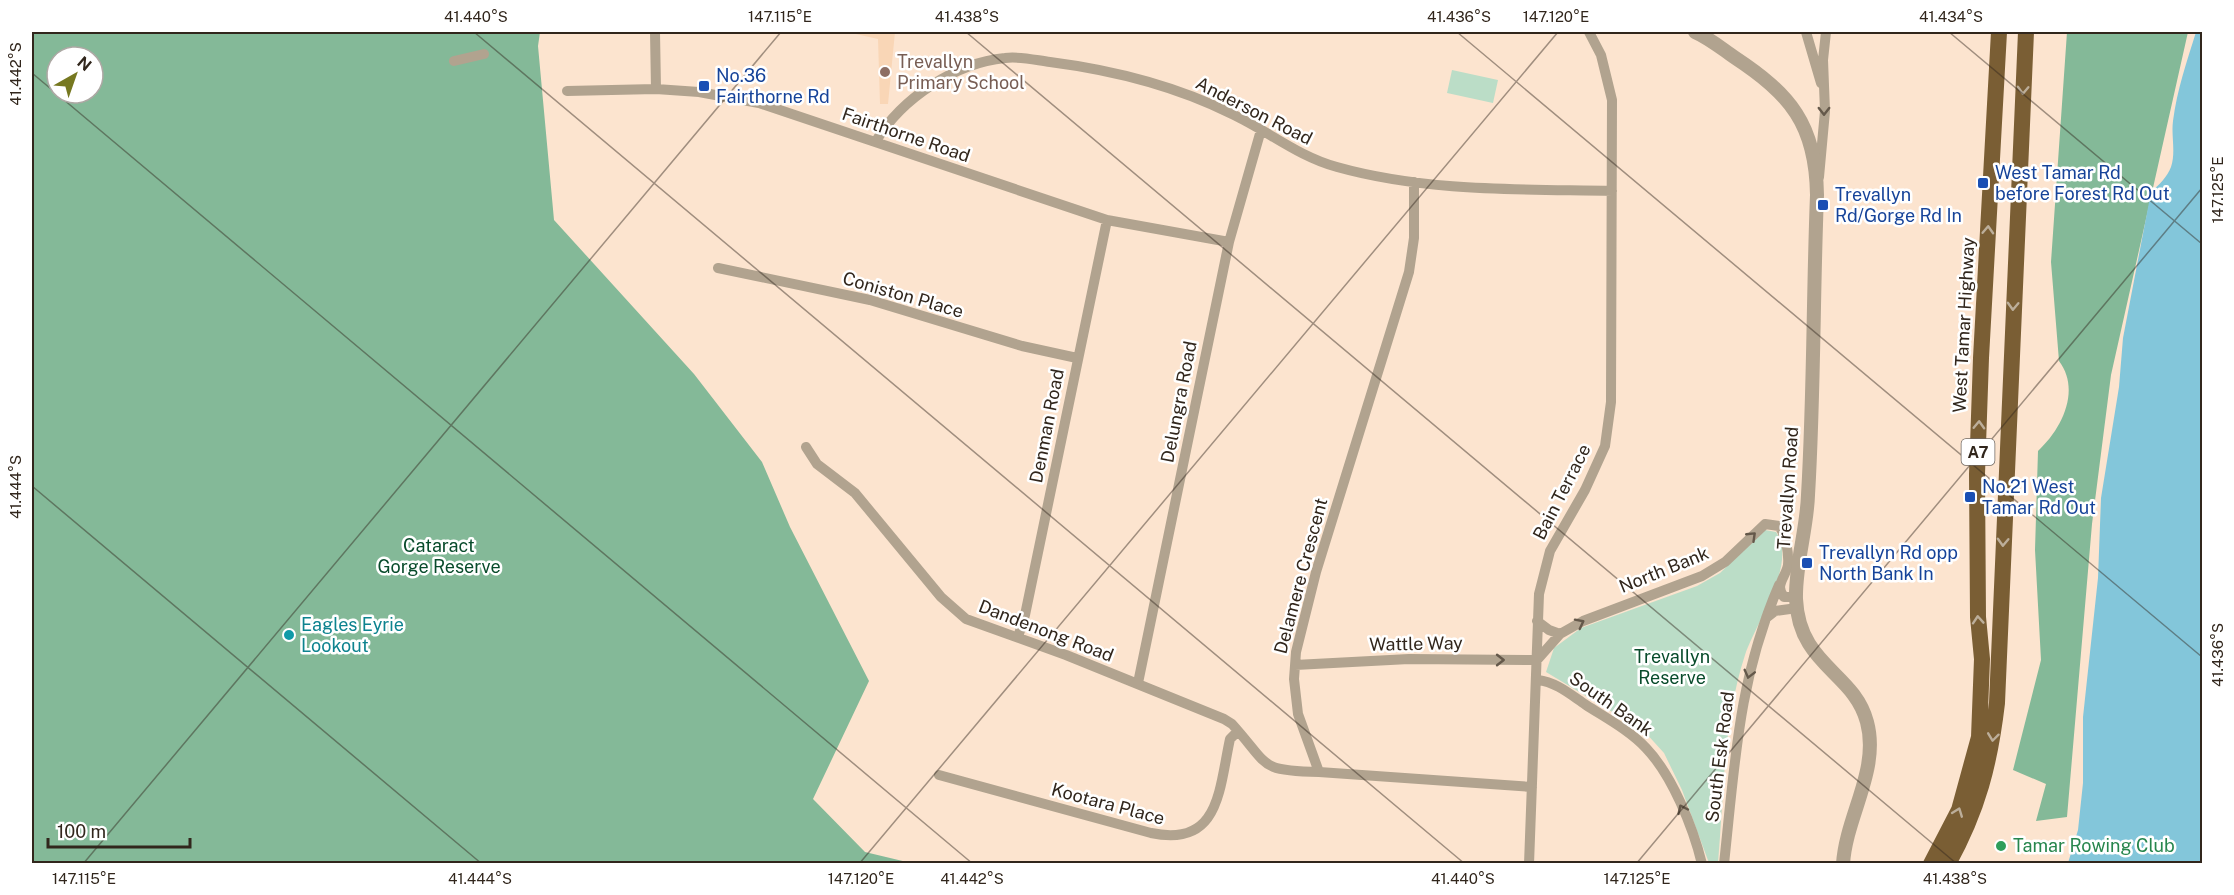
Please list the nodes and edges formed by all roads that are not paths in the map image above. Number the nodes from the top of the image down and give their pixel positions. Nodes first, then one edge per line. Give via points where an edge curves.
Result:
1 (655, 32) edge
2 (1588, 32) edge
3 (1695, 32) edge
4 (1806, 32) edge
5 (1826, 32) edge
6 (1992, 32) edge
7 (1999, 32) edge
8 (2026, 32) edge
9 (484, 54) dead end
10 (454, 61) dead end
11 (1997, 77) junction
12 (656, 89) junction
13 (1823, 90) junction
14 (567, 91) dead end
15 (1261, 130) junction
16 (876, 141) junction
17 (1414, 182) junction
18 (1817, 187) junction
19 (1612, 191) junction
20 (1107, 220) junction
21 (1229, 242) junction
22 (718, 268) dead end
23 (1077, 358) junction
24 (806, 447) dead end
25 (1779, 585) junction
26 (1796, 602) junction
27 (1766, 618) junction
28 (1537, 621) junction
29 (1560, 634) junction
30 (1018, 637) junction
31 (1537, 660) junction
32 (1295, 665) junction
33 (1538, 680) junction
34 (1138, 683) junction
35 (1238, 731) junction
36 (1320, 772) junction
37 (939, 775) dead end
38 (1532, 787) junction
39 (1529, 864) edge
40 (1702, 864) edge
41 (1724, 864) edge
42 (1843, 864) edge
43 (1931, 864) edge
44 (1948, 864) edge

1 - 12 street
2 - 19 street, Bain Terrace via 1601,55 1612,100
3 - 18 street via 1768,80 1790,104 1811,146
4 - 13 street, Trevallyn Road
5 - 13 street, Trevallyn Road
6 - 11 street via 1992,60
7 - 11 highway, West Tamar Highway / A7
8 -> 44 highway, A7 via 1997,703 1983,788
9 - 10 street
43 -> 11 highway, West Tamar Highway / A7 via 1959,810 1979,737 1982,659 1978,617 1978,439
12 - 14 street, Fairthorne Road
12 - 16 street, Fairthorne Road via 759,103
13 -> 18 street, Trevallyn Road via 1822,163
15 - 16 street, Anderson Road via 1203,101 1161,86 1077,65 1008,57 965,66 950,75 897,113
15 - 17 street, Anderson Road via 1317,161
15 - 21 street, Delungra Road
16 - 20 street, Fairthorne Road
17 - 19 street, Anderson Road
17 - 32 street, Delamere Crescent via 1409,272 1316,572
18 - 26 street, Trevallyn Road via 1808,497
19 - 28 street, Bain Terrace via 1609,425 1597,467 1550,551
20 - 21 street, Fairthorne Road
20 - 23 street, Denman Road
21 - 34 street, Delungra Road
22 - 23 street, Coniston Place via 870,300 1022,346
23 - 30 street, Denman Road
24 - 30 street, Dandenong Road via 817,464 862,501 954,610 966,619
25 - 26 street via 1784,597
25 - 27 street, North Bank
29 -> 25 street, North Bank via 1624,604 1702,576 1725,562 1765,524 1779,526 1784,532 1788,563
26 - 27 street
26 - 42 street, Trevallyn Road via 1810,649 1853,695 1867,722 1868,762
27 -> 41 street, South Esk Road via 1739,716
28 - 29 street
28 - 31 street, Bain Terrace
29 - 31 street, North Bank
30 - 34 street, Dandenong Road
32 -> 31 street, Wattle Way via 1409,659
31 - 33 street, Bain Terrace
32 - 36 street, Delamere Crescent via 1299,714
33 - 38 street, Bain Terrace
40 -> 33 street, South Bank via 1680,805 1647,748 1555,684
34 - 35 street, Dandenong Road via 1224,718
35 - 36 street, Dandenong Road via 1269,767 1284,772
35 - 37 street, Kootara Place via 1230,739 1213,810 1206,822 1183,836 1151,833
36 - 38 street
38 - 39 street, Bain Terrace

